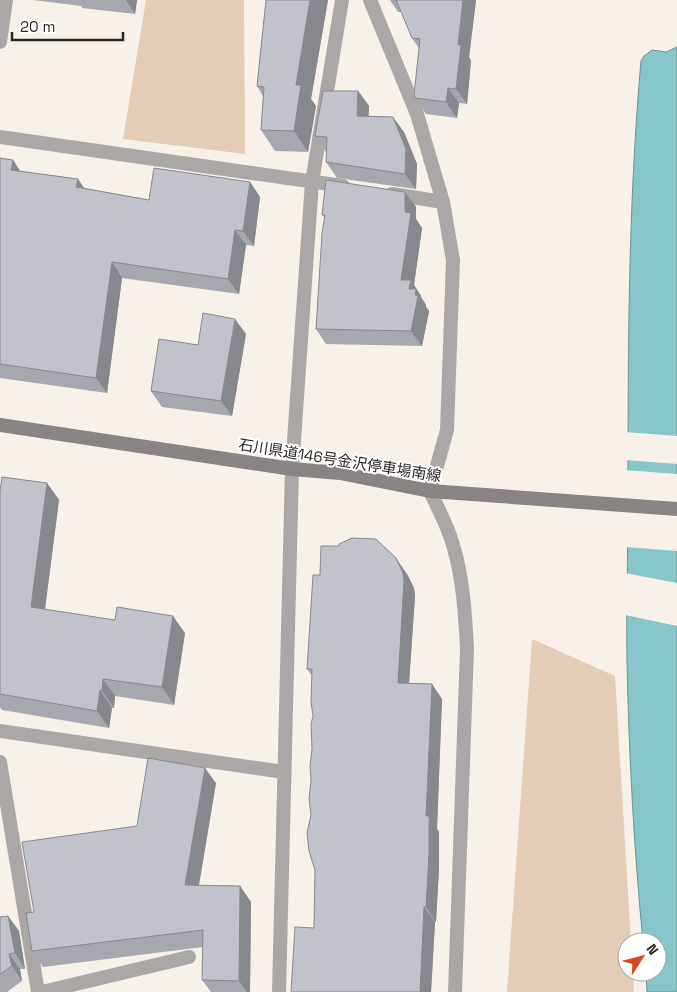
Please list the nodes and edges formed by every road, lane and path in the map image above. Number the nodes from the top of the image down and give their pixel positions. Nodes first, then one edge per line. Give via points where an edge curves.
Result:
1 (6, 0) edge
2 (342, 0) edge
3 (370, 0) edge
4 (0, 42) edge
5 (0, 137) edge
6 (312, 182) junction
7 (358, 189) edge
8 (377, 192) edge
9 (442, 202) junction
10 (0, 425) edge
11 (292, 469) junction
12 (430, 491) junction
13 (677, 509) edge
14 (0, 731) edge
15 (0, 762) edge
16 (284, 772) junction
17 (189, 957) dead end
18 (38, 992) edge
19 (42, 992) edge
20 (279, 992) edge
21 (455, 992) edge

1 - 4 street
2 - 6 street
3 - 9 street via 417,114
5 - 6 street
6 - 7 street
6 - 11 street
8 - 9 street
9 - 12 street via 453,260 447,430
10 - 11 main road, 石川県道146号金沢停車場南線
11 - 12 main road, 石川県道146号金沢停車場南線 via 340,474
11 - 16 street
12 - 13 main road, 石川県道146号金沢停車場南線
12 - 21 street via 453,543 465,598 467,648
14 - 16 street
15 - 18 street
16 - 20 street
17 - 19 street

